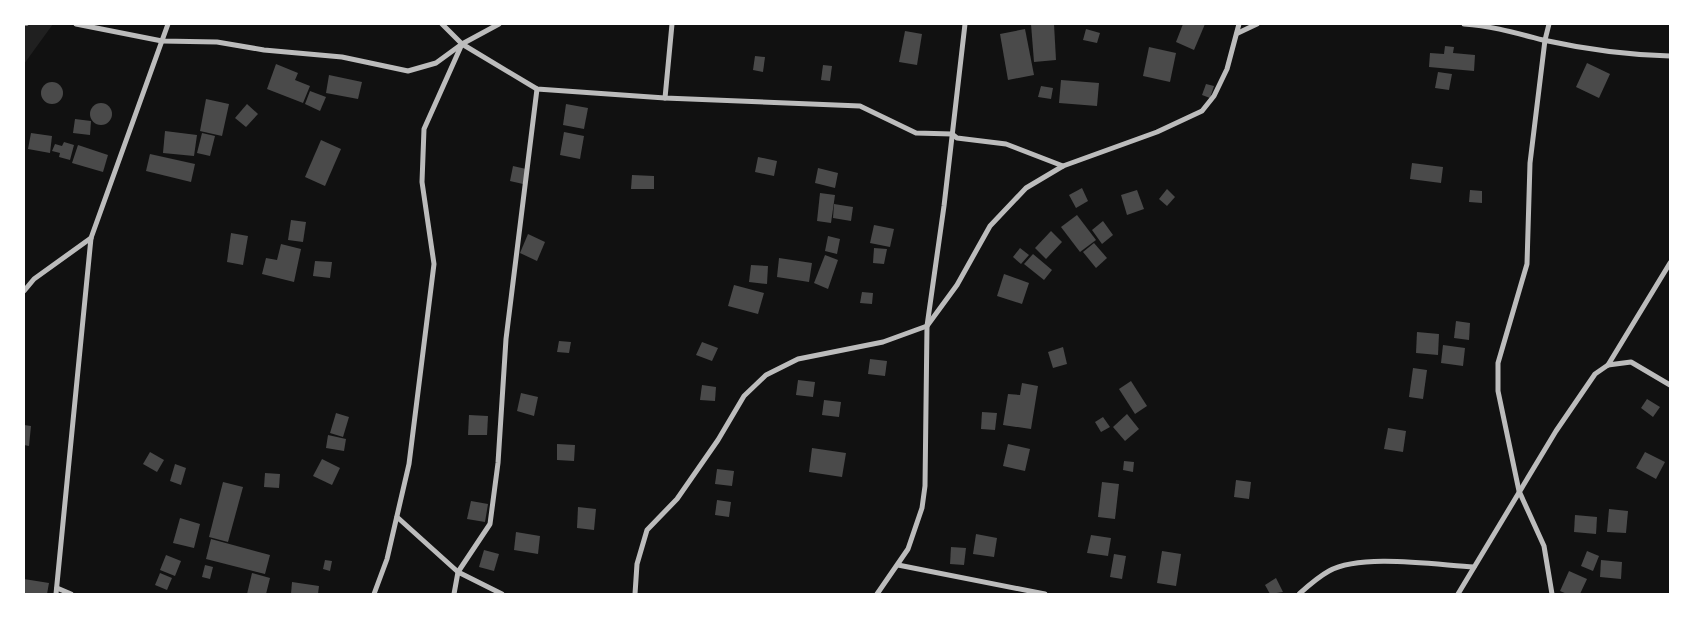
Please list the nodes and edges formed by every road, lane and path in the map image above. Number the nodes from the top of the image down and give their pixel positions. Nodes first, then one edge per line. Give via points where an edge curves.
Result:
1 (76, 24) edge
2 (168, 24) edge
3 (442, 24) edge
4 (499, 24) edge
5 (672, 24) edge
6 (964, 24) edge
7 (1239, 24) edge
8 (1257, 24) edge
9 (1464, 24) edge
10 (1549, 24) edge
11 (1238, 33) junction
12 (1545, 40) junction
13 (162, 41) junction
14 (462, 44) junction
15 (1670, 56) edge
16 (536, 89) junction
17 (665, 98) junction
18 (952, 134) junction
19 (1063, 166) junction
20 (91, 238) junction
21 (1670, 262) edge
22 (24, 291) edge
23 (927, 326) junction
24 (1608, 365) junction
25 (1670, 385) edge
26 (1519, 491) junction
27 (397, 516) junction
28 (898, 565) junction
29 (1474, 567) junction
30 (458, 572) junction
31 (56, 591) edge
32 (1035, 593) edge
33 (71, 594) edge
34 (374, 594) edge
35 (454, 594) edge
36 (502, 594) edge
37 (635, 594) edge
38 (877, 594) edge
39 (1045, 594) edge
40 (1299, 594) edge
41 (1458, 594) edge
42 (1552, 594) edge

1 - 13 street
2 - 13 street
3 - 14 street
4 - 14 street
5 - 17 street
6 - 18 street
7 - 11 street
8 - 11 street
9 - 12 street via 1493,26
10 - 12 street
11 - 19 street via 1227,69 1214,96 1202,111 1157,132
12 - 15 street
12 - 26 street via 1530,163 1527,264 1498,363 1498,391
13 - 14 street via 217,42 264,50 342,56 408,71 436,63
13 - 20 street
14 - 16 street
14 - 27 street via 424,129 422,182 434,264 409,464
16 - 17 street
16 - 30 street via 506,339 498,462 490,524
17 - 18 street via 860,106 916,133
18 - 19 street via 957,138 1006,144
18 - 23 street
19 - 23 street via 1026,188 990,226 957,285
20 - 22 street via 34,279
20 - 31 street
21 - 24 street
23 - 28 street via 925,486 915,531
23 - 37 street via 883,342 798,359 766,374 744,396 718,440 676,499 647,530 637,564
24 - 25 street via 1631,362
24 - 26 street via 1595,374
26 - 29 street
26 - 42 street via 1544,546
27 - 30 street
27 - 34 street via 387,559
28 - 32 street
28 - 38 street
29 - 40 street via 1379,562 1346,564 1329,570
29 - 41 street
30 - 35 street
30 - 36 street
31 - 33 street
32 - 39 street

